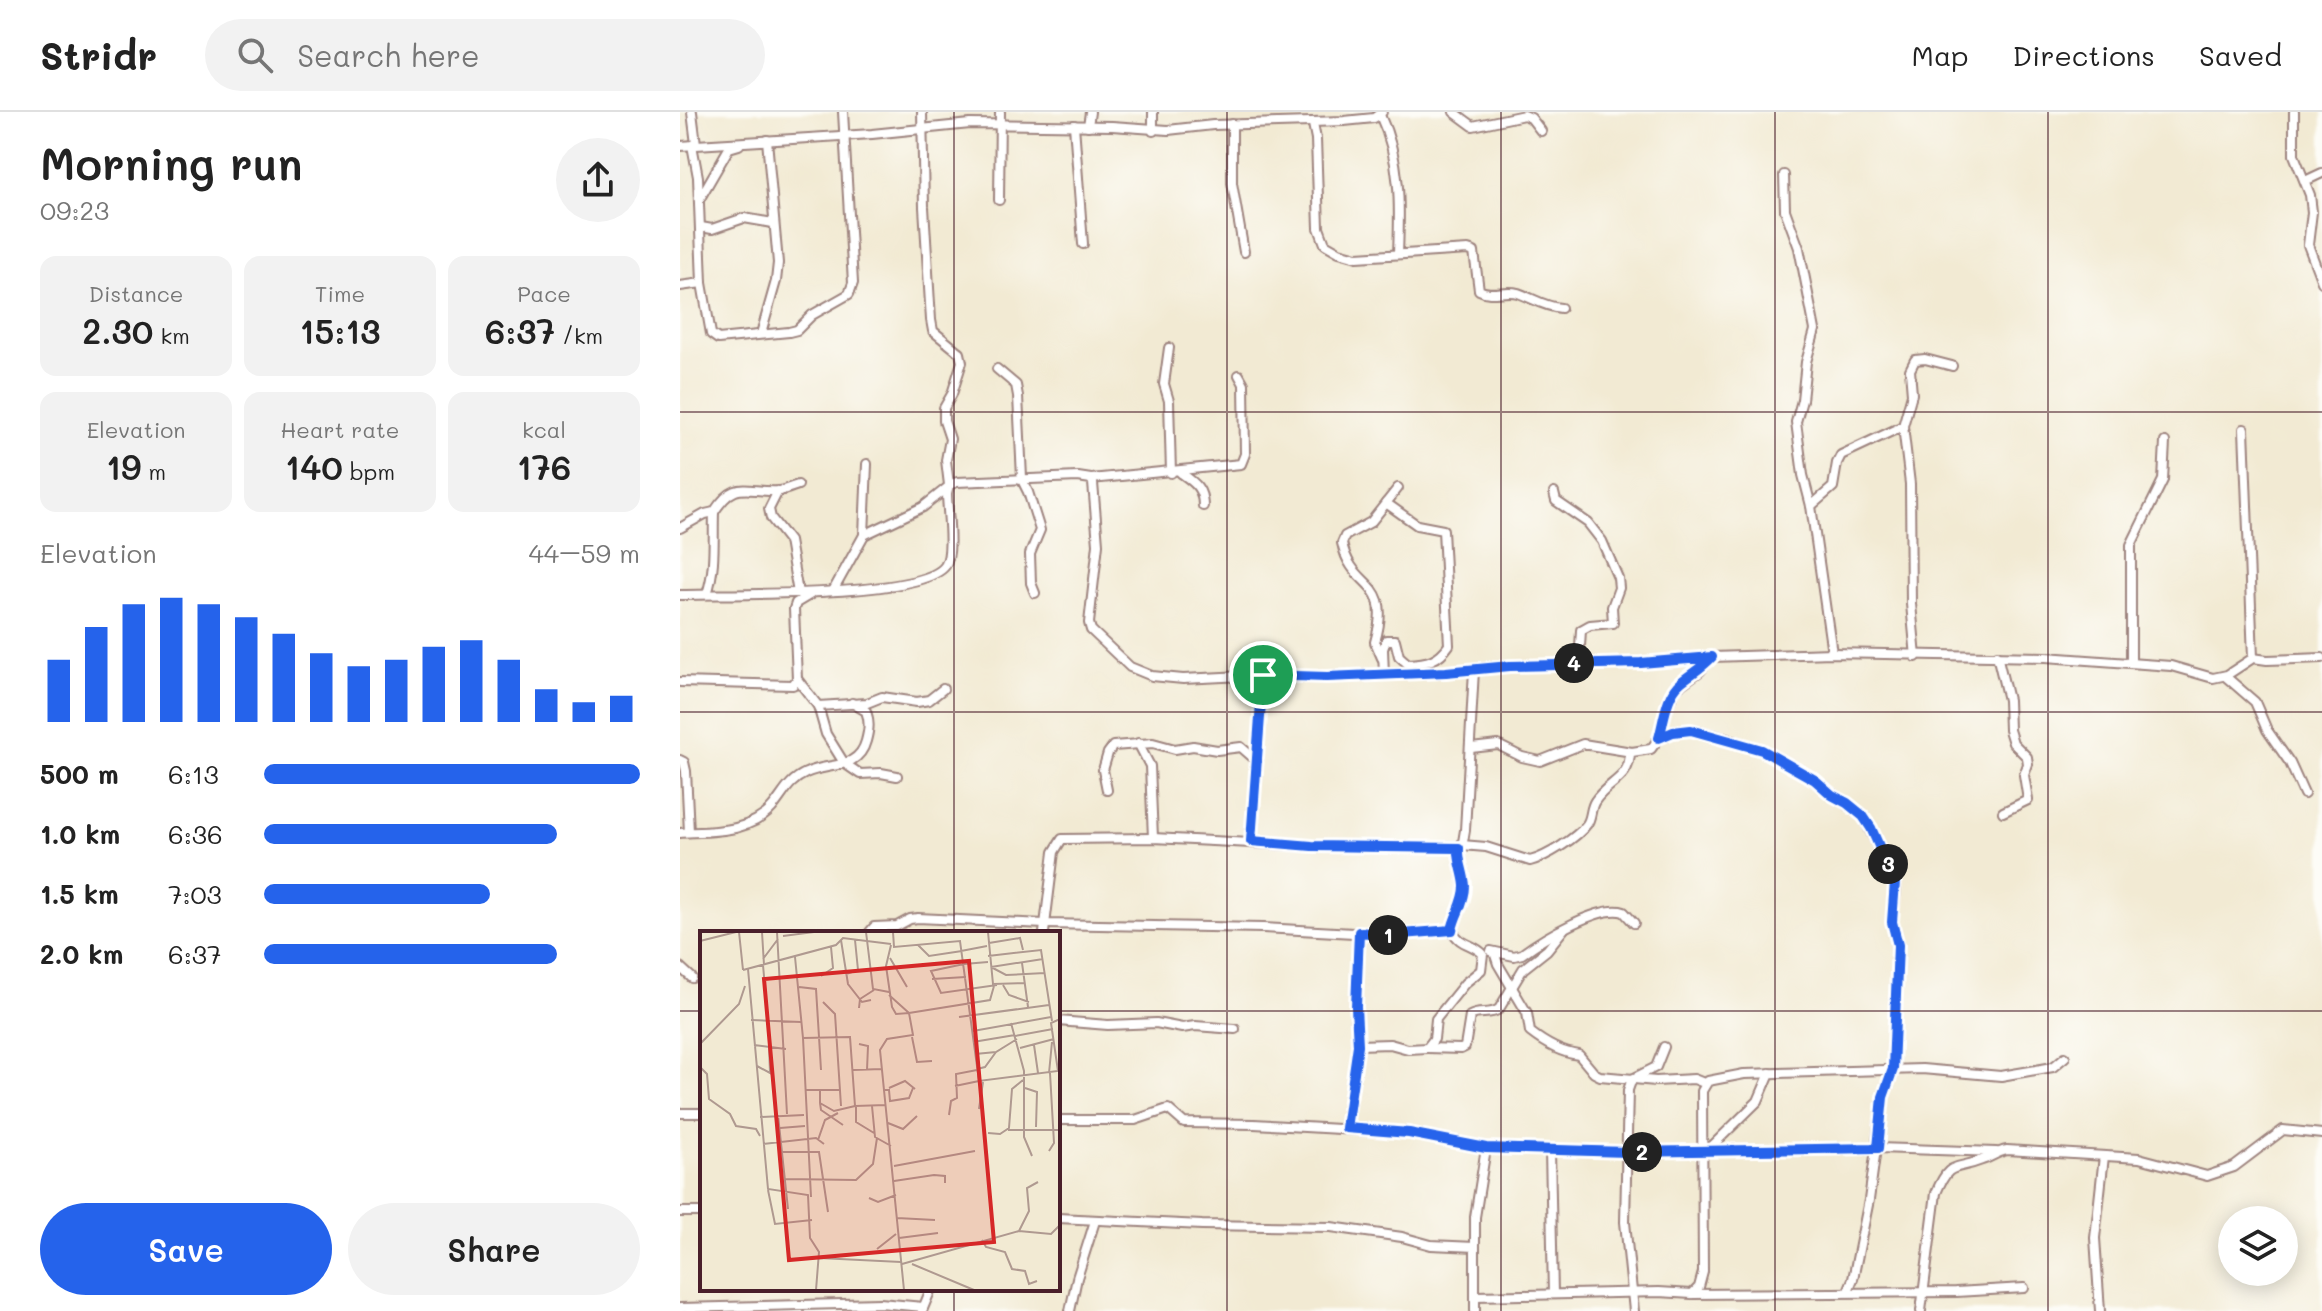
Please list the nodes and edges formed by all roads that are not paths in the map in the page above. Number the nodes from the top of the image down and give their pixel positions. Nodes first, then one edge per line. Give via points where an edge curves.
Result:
1 (692, 112) edge
2 (843, 112) edge
3 (922, 112) edge
4 (1000, 112) edge
5 (1090, 112) edge
6 (1153, 112) edge
7 (1454, 112) edge
8 (2294, 112) edge
9 (1224, 113) edge
10 (1381, 114) edge
11 (1310, 119) edge
12 (998, 124) junction
13 (1227, 124) junction
14 (1074, 125) junction
15 (1088, 126) junction
16 (923, 129) junction
17 (1153, 131) junction
18 (1541, 131) dead end
19 (844, 135) junction
20 (767, 142) junction
21 (694, 145) junction
22 (680, 146) edge
23 (2322, 173) edge
24 (1784, 175) dead end
25 (2305, 181) junction
26 (999, 200) dead end
27 (699, 201) junction
28 (773, 223) junction
29 (701, 227) junction
30 (1083, 244) dead end
31 (1244, 252) dead end
32 (1398, 254) junction
33 (2322, 282) edge
34 (702, 283) junction
35 (680, 286) edge
36 (1561, 308) dead end
37 (761, 334) junction
38 (1169, 348) dead end
39 (1952, 366) dead end
40 (997, 369) dead end
41 (1239, 375) dead end
42 (1903, 426) junction
43 (2244, 429) dead end
44 (2165, 442) dead end
45 (867, 464) dead end
46 (1176, 473) junction
47 (1022, 478) junction
48 (1091, 479) junction
49 (798, 485) dead end
50 (948, 487) junction
51 (1398, 488) dead end
52 (778, 491) junction
53 (1554, 493) dead end
54 (1386, 503) junction
55 (1203, 506) dead end
56 (1811, 506) junction
57 (714, 512) junction
58 (680, 528) edge
59 (864, 535) junction
60 (833, 591) junction
61 (815, 592) junction
62 (798, 593) junction
63 (1035, 593) dead end
64 (707, 594) junction
65 (680, 595) edge
66 (1832, 653) junction
67 (1997, 655) junction
68 (1712, 657) junction
69 (1916, 657) junction
70 (2253, 658) junction
71 (2322, 658) edge
72 (1385, 662) junction
73 (1579, 663) junction
74 (2131, 663) junction
75 (1474, 670) junction
76 (1263, 675) junction
77 (1384, 675) junction
78 (2225, 676) junction
79 (797, 679) junction
80 (680, 682) edge
81 (943, 689) dead end
82 (852, 703) junction
83 (818, 706) junction
84 (1659, 738) junction
85 (1138, 743) junction
86 (1471, 748) junction
87 (1630, 752) junction
88 (680, 760) edge
89 (1257, 761) junction
90 (844, 763) junction
91 (897, 776) dead end
92 (1107, 790) dead end
93 (683, 791) edge
94 (2304, 794) dead end
95 (2003, 812) dead end
96 (685, 833) edge
97 (1153, 838) junction
98 (1251, 841) junction
99 (1461, 846) junction
100 (1634, 923) dead end
101 (1045, 929) edge
102 (1564, 929) junction
103 (1452, 930) junction
104 (871, 931) edge
105 (1359, 932) junction
106 (1478, 949) junction
107 (1494, 952) junction
108 (680, 967) edge
109 (692, 978) dead end
110 (1512, 985) junction
111 (1060, 1021) edge
112 (1235, 1029) dead end
113 (1358, 1045) junction
114 (1664, 1047) dead end
115 (1427, 1048) junction
116 (2065, 1057) dead end
117 (1893, 1069) junction
118 (1770, 1073) junction
119 (1632, 1079) junction
120 (1704, 1083) junction
121 (1060, 1120) edge
122 (1346, 1128) junction
123 (2322, 1134) edge
124 (1486, 1148) junction
125 (1878, 1148) junction
126 (1550, 1150) junction
127 (1706, 1150) junction
128 (1627, 1152) junction
129 (1996, 1152) junction
130 (2104, 1156) junction
131 (1060, 1218) edge
132 (1095, 1221) junction
133 (1475, 1247) junction
134 (2024, 1288) dead end
135 (1848, 1291) junction
136 (1923, 1293) junction
137 (1553, 1294) junction
138 (1632, 1294) junction
139 (1692, 1294) junction
140 (1475, 1296) junction
141 (680, 1308) edge
142 (814, 1308) edge
143 (923, 1309) edge
144 (1070, 1311) edge
145 (1475, 1311) edge
146 (1634, 1311) edge
147 (1921, 1311) edge
148 (2100, 1311) edge

1 - 21 street
2 - 19 street
3 - 16 street
4 - 12 street
5 - 15 street
6 - 17 street
7 - 18 street via 1473,126 1524,115
8 - 25 street via 2294,155
9 - 13 street
10 - 11 street
10 - 32 street via 1398,167
11 - 13 street
11 - 32 street via 1316,139 1321,239 1348,256
12 - 14 street
12 - 16 street
12 - 26 street
13 - 17 street
13 - 31 street
14 - 15 street
14 - 30 street
15 - 17 street
16 - 19 street
16 - 50 street via 933,331 960,353 962,362 943,415 950,439
19 - 20 street
19 - 37 street via 854,271 849,294 797,330
20 - 21 street
20 - 27 street via 729,148
20 - 28 street
21 - 22 street
21 - 27 street
23 - 25 street
24 - 56 street via 1785,210 1799,248 1815,330 1796,422
25 - 33 street via 2312,212 2308,245
27 - 29 street
28 - 29 street via 744,218 712,229
28 - 37 street via 778,263
29 - 34 street
32 - 36 street via 1468,250 1476,258 1479,290 1521,294
34 - 35 street
34 - 37 street via 714,338
38 - 46 street via 1164,384
39 - 42 street via 1915,360
40 - 47 street via 1016,385
41 - 46 street via 1244,384 1241,464
42 - 56 street via 1841,455 1833,487
42 - 69 street
43 - 70 street
44 - 74 street via 2163,480 2131,545
45 - 59 street
46 - 48 street
46 - 55 street via 1199,486
47 - 48 street
47 - 50 street
47 - 63 street via 1040,530 1030,554
48 - 76 street via 1098,544 1089,623 1095,635 1130,667 1152,676
49 - 52 street
50 - 59 street via 923,507
50 - 60 street via 949,551 944,568 907,583
51 - 54 street
52 - 57 street via 734,490
52 - 62 street via 769,509 789,541
53 - 73 street via 1556,501 1588,523 1602,541 1618,578 1613,623 1581,630
54 - 72 street via 1342,543 1382,607 1375,642
54 - 72 street via 1417,525 1443,530 1449,645 1430,662 1408,664 1399,656 1395,640 1386,640
56 - 66 street
57 - 58 street
57 - 64 street
59 - 60 street
60 - 61 street
61 - 62 street
61 - 79 street via 794,609
62 - 64 street
64 - 65 street
66 - 68 street
66 - 69 street
67 - 69 street
67 - 74 street
67 - 95 street via 2009,730 2028,764 2028,800
68 - 73 street
68 - 84 street via 1676,688
70 - 71 street
70 - 78 street
72 - 77 street
73 - 75 street
74 - 78 street
75 - 77 street
75 - 86 street
76 - 77 street
76 - 89 street
78 - 94 street via 2255,702
79 - 80 street via 793,685
79 - 83 street
81 - 82 street via 917,702 882,697
82 - 83 street
82 - 90 street via 866,711 869,724 860,756
83 - 90 street via 826,734
84 - 87 street via 1651,749
84 - 117 street via 1691,730 1755,747 1815,780 1863,816 1896,885
85 - 89 street via 1175,749 1241,747
85 - 92 street via 1113,746 1108,753 1103,770
85 - 97 street via 1150,766
86 - 87 street via 1498,745 1540,761 1583,744
86 - 99 street
87 - 99 street via 1628,769 1594,802 1589,822 1558,847 1530,861 1486,847
88 - 93 street via 686,771
89 - 98 street
90 - 91 street via 860,774
90 - 96 street via 808,771 749,824
93 - 96 street
97 - 98 street
97 - 101 street via 1062,839 1054,852
98 - 99 street
99 - 103 street via 1458,862 1465,890
100 - 102 street via 1624,912 1612,911
101 - 104 street via 918,918
101 - 105 street
102 - 107 street via 1522,954
102 - 110 street
103 - 105 street
103 - 106 street via 1459,941
105 - 113 street
106 - 107 street
106 - 115 street via 1483,954 1481,970 1436,1019 1434,1039
107 - 110 street
108 - 109 street
110 - 115 street via 1494,1013 1470,1016 1465,1047
110 - 119 street via 1530,1032 1579,1055 1600,1076
111 - 112 street
113 - 115 street
113 - 122 street
114 - 119 street via 1656,1067
116 - 117 street via 2053,1067 2001,1076
117 - 118 street
117 - 125 street via 1883,1097
118 - 120 street
118 - 127 street via 1758,1101
119 - 120 street
119 - 128 street
120 - 127 street
121 - 122 street via 1135,1120 1168,1109 1184,1123
122 - 124 street
123 - 130 street via 2283,1130 2234,1167 2207,1176 2139,1158
124 - 126 street
124 - 133 street
125 - 127 street
125 - 129 street
125 - 135 street
126 - 128 street
126 - 137 street
127 - 128 street
127 - 139 street via 1703,1272
128 - 138 street via 1625,1222
129 - 130 street
129 - 136 street via 1953,1167 1943,1176 1929,1233
130 - 148 street via 2095,1238
131 - 132 street
132 - 133 street via 1331,1227 1431,1245
132 - 144 street
133 - 140 street
134 - 136 street
135 - 136 street
135 - 139 street
136 - 147 street
137 - 138 street
137 - 140 street
138 - 139 street
138 - 146 street
140 - 145 street
141 - 142 street
142 - 143 street via 880,1303

